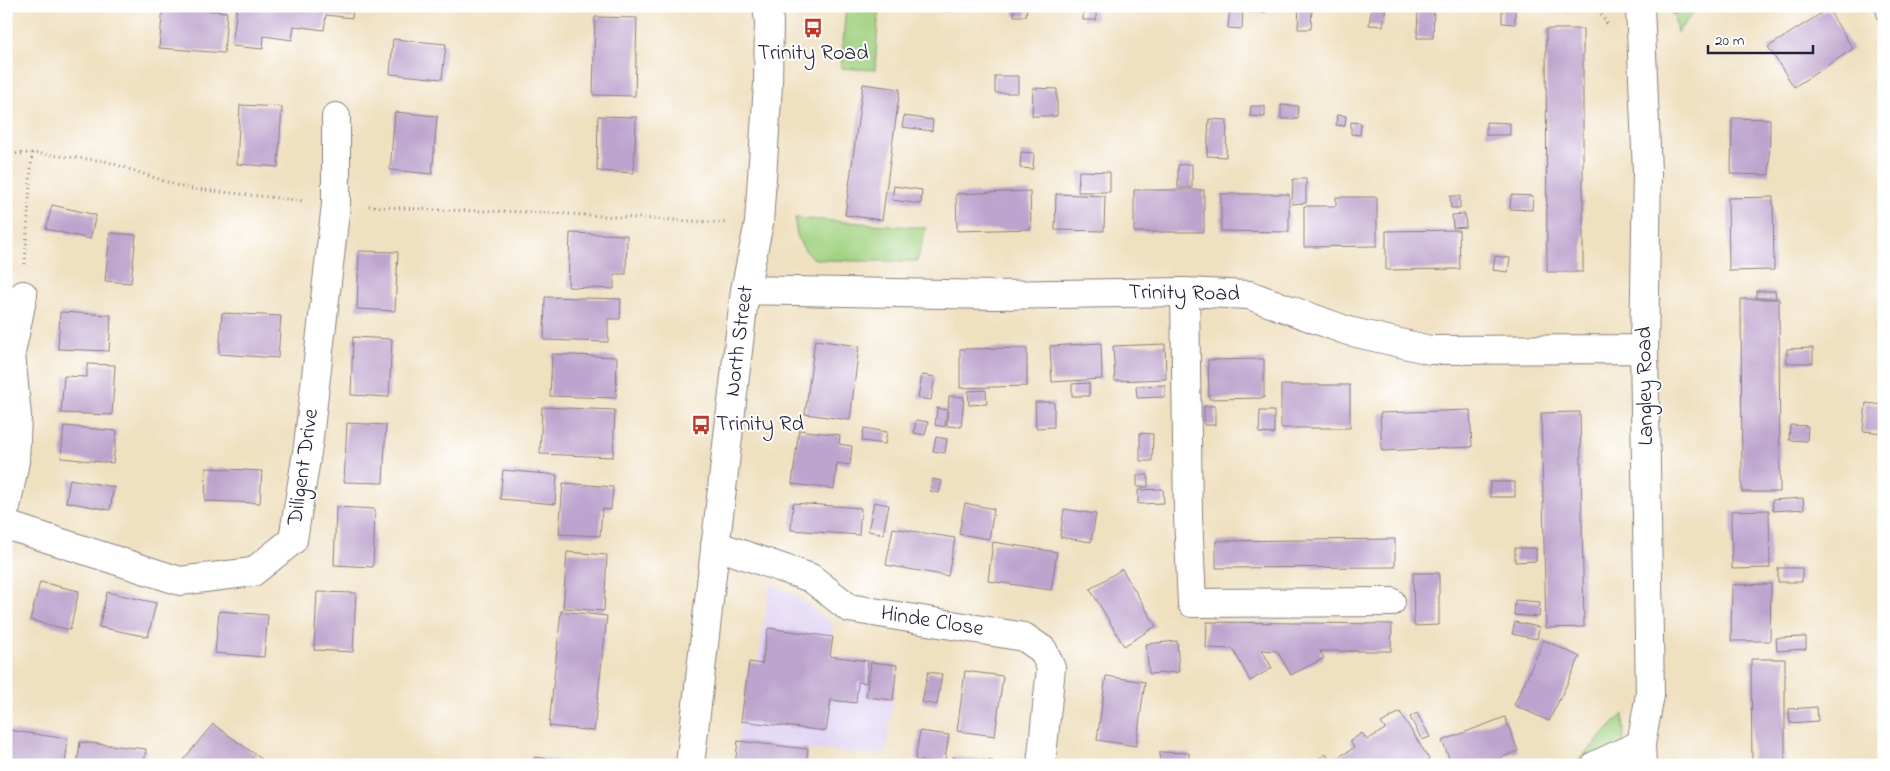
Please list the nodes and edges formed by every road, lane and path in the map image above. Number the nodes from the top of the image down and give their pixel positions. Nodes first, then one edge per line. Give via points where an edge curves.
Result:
1 (767, 6) edge
2 (1640, 6) edge
3 (336, 117) dead end
4 (32, 153) junction
5 (6, 154) edge
6 (336, 204) junction
7 (759, 223) junction
8 (745, 290) junction
9 (1184, 292) junction
10 (23, 296) joint
11 (1644, 349) junction
12 (6, 507) edge
13 (6, 525) edge
14 (715, 545) junction
15 (1391, 602) dead end
16 (1641, 754) edge
17 (690, 765) edge
18 (1041, 765) edge
19 (1596, 765) edge

1 - 7 street, North Street via 768,84
2 - 11 street, Langley Road via 1647,172
3 - 6 street, Diligent Drive
4 - 5 path
4 - 6 path via 105,161 185,188
4 - 10 path
6 - 7 path
6 - 13 street, Diligent Drive via 308,446 293,540 253,572 180,581
7 - 8 street, North Street
8 - 9 street, Trinity Road via 995,295
8 - 14 street, North Street
9 - 11 street, Trinity Road via 1248,295 1348,331 1430,350
9 - 15 street via 1192,603
10 - 12 street via 11,353 17,417 15,462
11 - 16 street, Langley Road via 1650,695
14 - 17 street, North Street
14 - 18 street, Hinde Close via 811,578 849,608 1024,637 1043,650 1051,668
16 - 19 street

